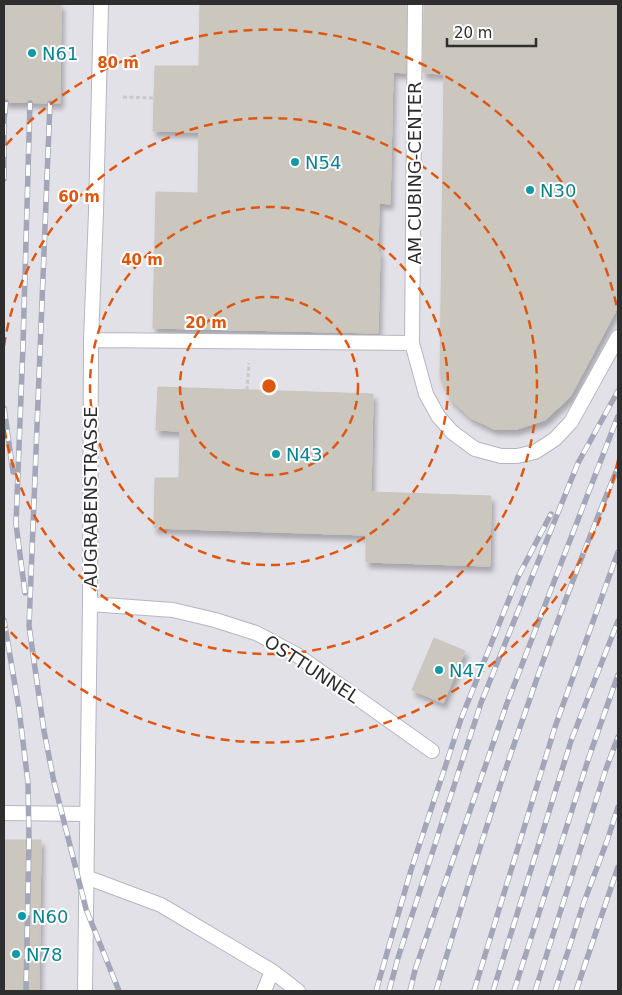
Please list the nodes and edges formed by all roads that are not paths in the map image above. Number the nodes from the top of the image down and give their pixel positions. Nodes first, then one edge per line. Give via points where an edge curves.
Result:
1 (102, 4) edge
2 (415, 4) edge
3 (618, 337) edge
4 (91, 340) junction
5 (412, 343) junction
6 (90, 604) junction
7 (432, 751) dead end
8 (4, 813) edge
9 (87, 814) junction
10 (86, 877) junction
11 (272, 971) junction
12 (84, 991) edge
13 (264, 991) edge
14 (298, 991) edge

1 - 4 lane, AUGRABENSTRASSE
2 - 5 lane, AM CUBING-CENTER
3 - 5 lane, AM CUBING-CENTER via 571,422 535,452 518,456 501,456 475,449 452,432 438,416 426,394
4 - 5 lane
4 - 6 lane, AUGRABENSTRASSE
6 - 7 lane, OSTTUNNEL via 173,610 256,633 297,655
6 - 9 lane, AUGRABENSTRASSE
8 - 9 lane
9 - 10 lane, AUGRABENSTRASSE
10 - 11 lane via 161,905
10 - 12 lane, AUGRABENSTRASSE
11 - 13 lane
11 - 14 lane

